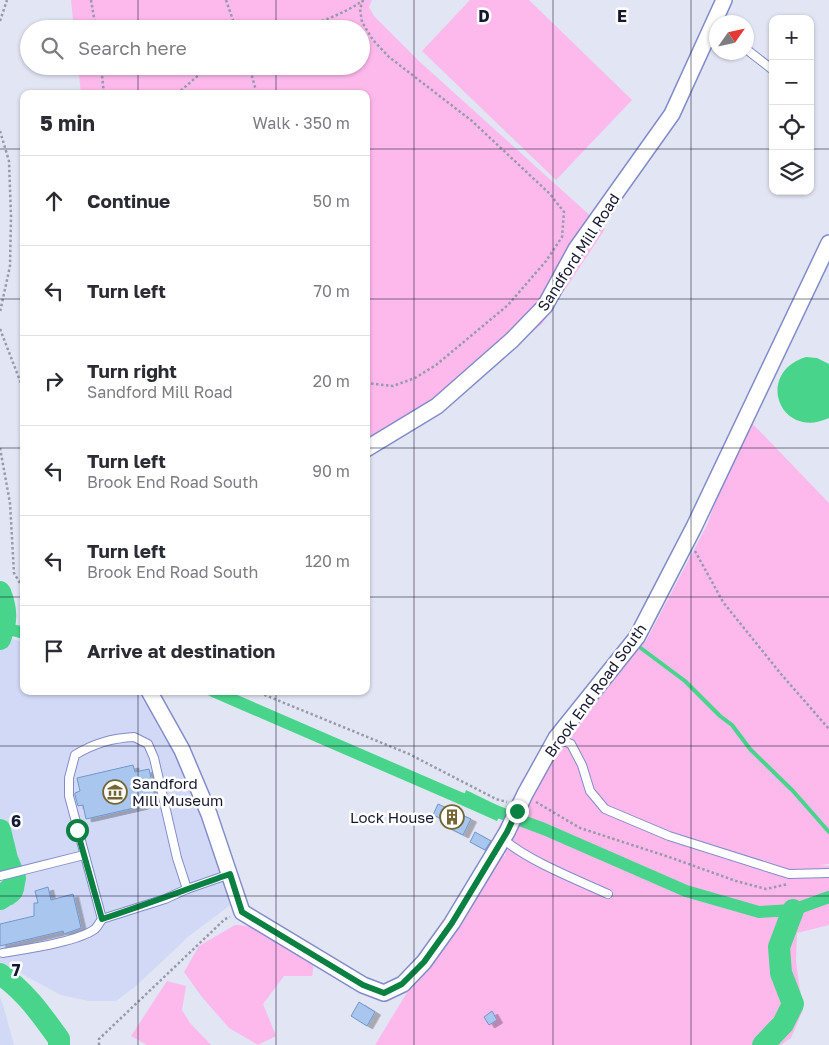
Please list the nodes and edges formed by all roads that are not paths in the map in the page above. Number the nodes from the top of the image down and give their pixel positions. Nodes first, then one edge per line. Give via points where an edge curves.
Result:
1 (724, 0) edge
2 (718, 15) edge
3 (709, 36) edge
4 (754, 55) edge
5 (769, 67) edge
6 (829, 243) edge
7 (370, 447) edge
8 (151, 695) edge
9 (556, 738) junction
10 (505, 835) junction
11 (84, 855) junction
12 (829, 873) edge
13 (230, 874) junction
14 (0, 876) edge
15 (187, 888) junction
16 (608, 894) dead end
17 (102, 919) junction
18 (3, 953) dead end

1 - 2 street, Sandford Mill Road
3 - 7 street, Sandford Mill Road via 672,114 576,249 545,306 512,340 436,406
4 - 5 lane
6 - 9 street, Brook End Road South via 687,541 637,638
8 - 13 street via 182,750
9 - 10 street, Brook End Road South
9 - 12 lane via 571,744 590,791 605,809 670,836 789,874
10 - 13 street, Brook End Road South via 452,923 424,962 402,984 384,993 363,985 242,912
10 - 16 lane via 521,852
11 - 14 lane
11 - 15 lane via 69,796 69,778 75,755 90,745 134,737 148,744 154,758
11 - 17 lane
13 - 15 lane
15 - 17 lane
17 - 18 lane via 96,928 80,936

